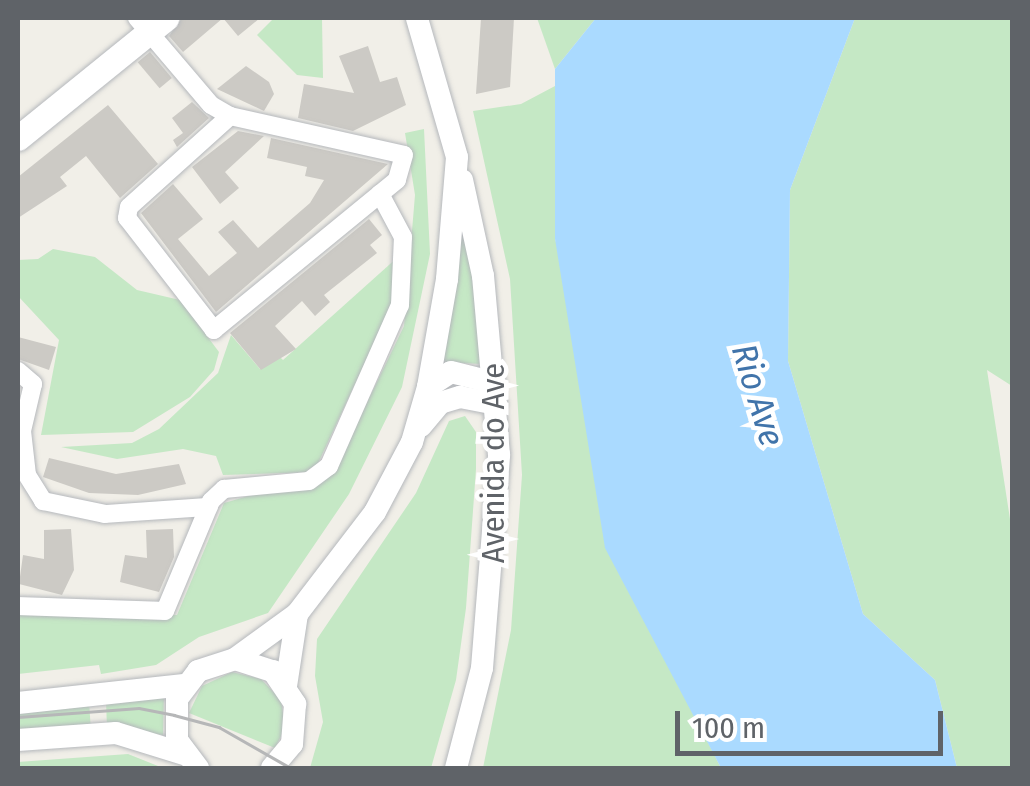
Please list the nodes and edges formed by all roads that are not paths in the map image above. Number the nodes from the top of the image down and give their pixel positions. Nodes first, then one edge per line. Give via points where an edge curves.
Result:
1 (416, 18) edge
2 (151, 22) edge
3 (230, 116) junction
4 (18, 138) edge
5 (457, 157) junction
6 (380, 194) junction
7 (18, 371) edge
8 (428, 387) junction
9 (495, 393) junction
10 (20, 421) edge
11 (412, 442) junction
12 (209, 507) junction
13 (18, 606) edge
14 (297, 614) junction
15 (235, 658) junction
16 (184, 686) junction
17 (286, 686) junction
18 (18, 703) edge
19 (18, 740) edge
20 (191, 761) edge
21 (272, 768) edge
22 (456, 768) edge

1 - 5 street, Avenida do Ave
2 - 3 street via 211,105
2 - 4 main road
3 - 6 street via 396,149 405,169
3 - 6 street via 129,207 127,218 214,330
5 - 8 street via 447,279
5 - 9 street, Avenida do Ave via 483,276
6 - 12 street via 402,236 400,305 329,466 309,481 224,489
7 - 10 street via 34,384
8 - 9 street via 451,372
8 - 11 street
9 - 11 street via 440,403
9 - 22 street, Avenida do Ave via 494,573 482,668
10 - 12 street via 27,476 44,501 105,514
11 - 14 street via 376,512
12 - 13 street via 165,611
14 - 15 street
14 - 17 street
15 - 16 street via 198,671
15 - 17 street via 255,662
16 - 18 street
16 - 20 street via 174,714
17 - 21 street via 296,724 292,744
19 - 20 street via 116,732

